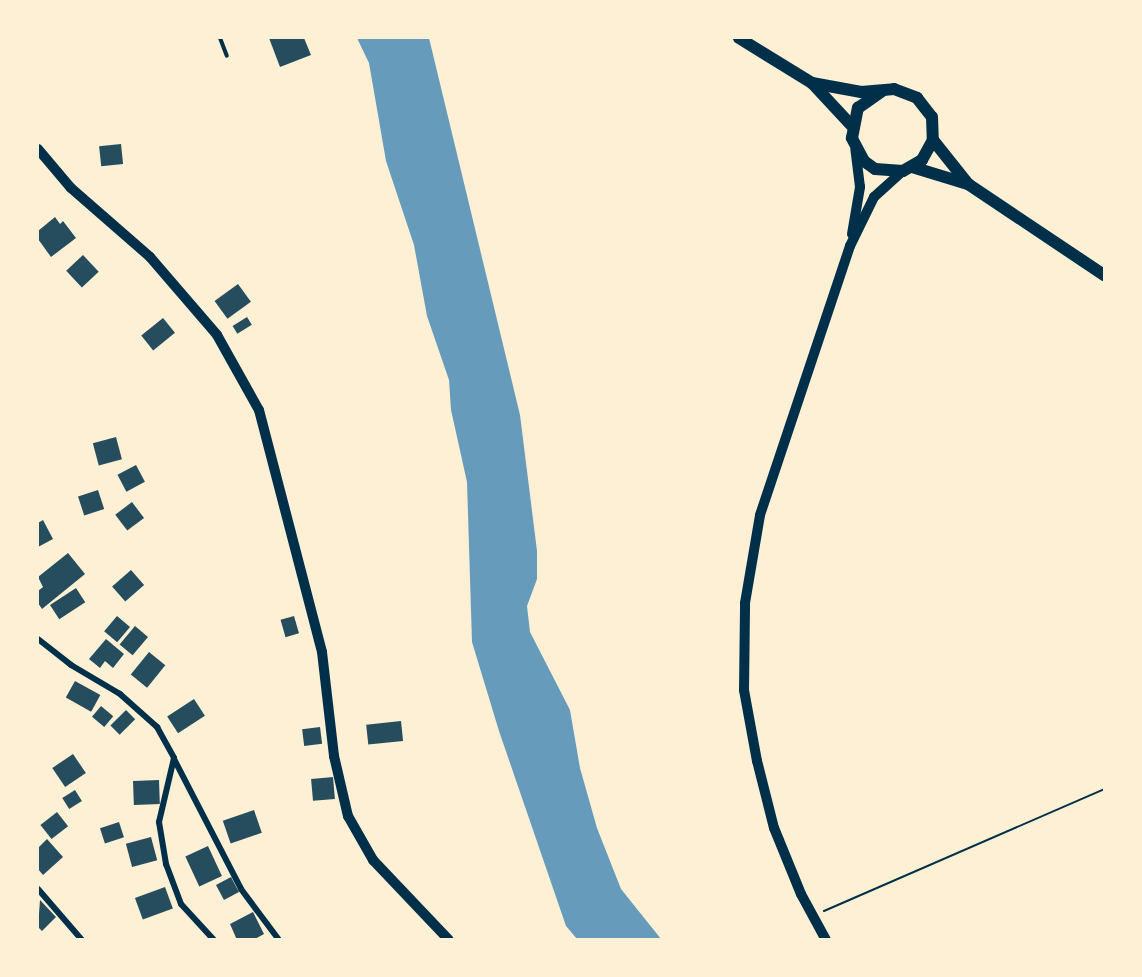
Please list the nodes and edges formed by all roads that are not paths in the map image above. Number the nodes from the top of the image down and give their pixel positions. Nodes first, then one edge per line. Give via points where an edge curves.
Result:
1 (220, 38) edge
2 (739, 38) edge
3 (227, 56) dead end
4 (812, 83) junction
5 (882, 91) junction
6 (851, 125) junction
7 (933, 140) junction
8 (38, 149) edge
9 (855, 149) junction
10 (908, 169) junction
11 (969, 184) junction
12 (850, 246) junction
13 (1104, 274) edge
14 (38, 639) edge
15 (174, 758) junction
16 (38, 889) edge
17 (82, 939) edge
18 (214, 939) edge
19 (279, 939) edge
20 (449, 939) edge
21 (826, 939) edge

1 - 3 lane
2 - 4 main road
4 - 5 main road via 861,92
4 - 6 main road
5 - 6 main road via 863,101
5 - 7 main road via 900,90 917,98 932,117
6 - 9 main road
7 - 10 main road via 929,151
7 - 11 main road
8 - 20 street via 71,188 165,274 217,335 259,410 322,652 334,756 348,816 373,860
9 - 10 main road via 875,169
9 - 12 street via 860,187
10 - 11 main road
10 - 12 street via 874,197
11 - 13 main road
12 - 21 street via 760,515 745,603 744,690 757,761 774,828
14 - 15 street via 71,665 120,694 157,727
15 - 18 street via 159,822 166,864 181,904
15 - 19 street via 241,889
16 - 17 street

